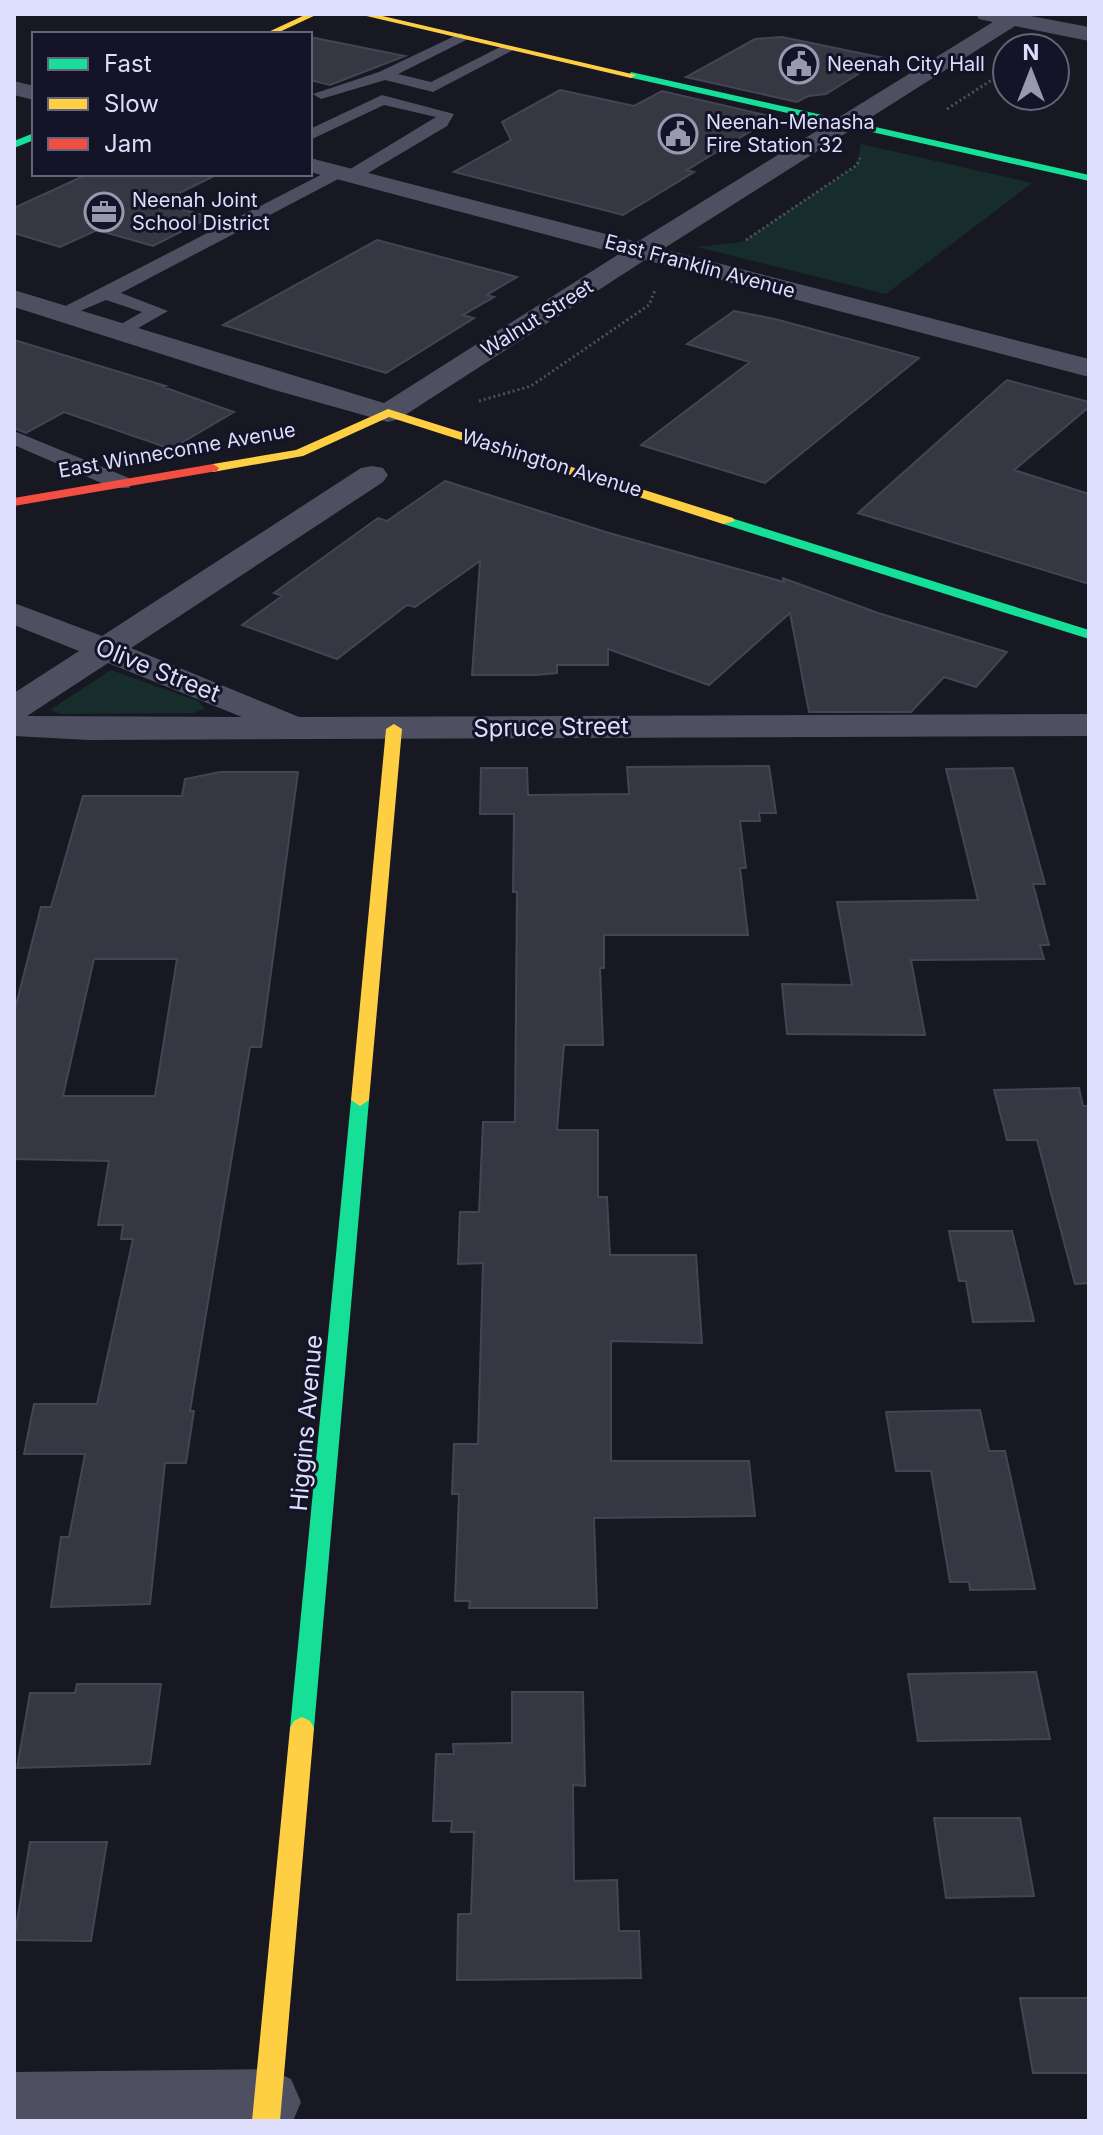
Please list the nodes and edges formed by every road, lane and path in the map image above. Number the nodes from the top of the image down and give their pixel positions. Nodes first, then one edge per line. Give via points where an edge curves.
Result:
1 (314, 14) edge
2 (362, 14) edge
3 (987, 14) edge
4 (1011, 19) junction
5 (273, 32) edge
6 (1089, 34) edge
7 (461, 37) junction
8 (509, 48) junction
9 (384, 75) junction
10 (314, 95) edge
11 (847, 123) junction
12 (312, 134) edge
13 (312, 166) edge
14 (346, 174) junction
15 (1089, 178) edge
16 (643, 251) junction
17 (105, 294) junction
18 (14, 298) edge
19 (61, 313) junction
20 (119, 331) junction
21 (1089, 368) edge
22 (388, 413) junction
23 (14, 437) edge
24 (484, 441) junction
25 (424, 444) dead end
26 (299, 453) junction
27 (343, 454) dead end
28 (372, 475) dead end
29 (121, 483) junction
30 (14, 502) edge
31 (14, 613) edge
32 (1089, 635) edge
33 (109, 650) junction
34 (14, 709) edge
35 (14, 724) edge
36 (1089, 725) edge
37 (302, 728) junction
38 (394, 729) junction
39 (14, 2105) edge
40 (267, 2112) edge

1 - 5 street
2 - 7 street
3 - 4 street
4 - 6 street
4 - 11 street, Walnut Street
7 - 8 street
7 - 9 lane
8 - 9 lane via 433,87
8 - 11 street
9 - 10 lane
11 - 15 street
11 - 16 street, Walnut Street
12 - 14 lane via 382,100 446,114 441,123
13 - 14 street, East Franklin Avenue
14 - 16 street, East Franklin Avenue
14 - 17 lane
16 - 21 street, East Franklin Avenue
16 - 22 street, Walnut Street
17 - 19 lane
17 - 20 lane via 159,311
18 - 19 street, Washington Avenue
19 - 20 street, Washington Avenue
20 - 22 street, Washington Avenue
22 - 24 street, Washington Avenue
22 - 26 street, East Winneconne Avenue
23 - 29 lane
24 - 25 street
24 - 32 street, Washington Avenue
26 - 27 street
26 - 29 street, East Winneconne Avenue
28 - 33 street
29 - 30 street, East Winneconne Avenue
31 - 33 street, Olive Street
33 - 34 street
33 - 37 street, Olive Street
35 - 37 street, Spruce Street
36 - 38 street, Spruce Street
37 - 38 street, Spruce Street
38 - 40 street, Higgins Avenue
39 - 40 street

